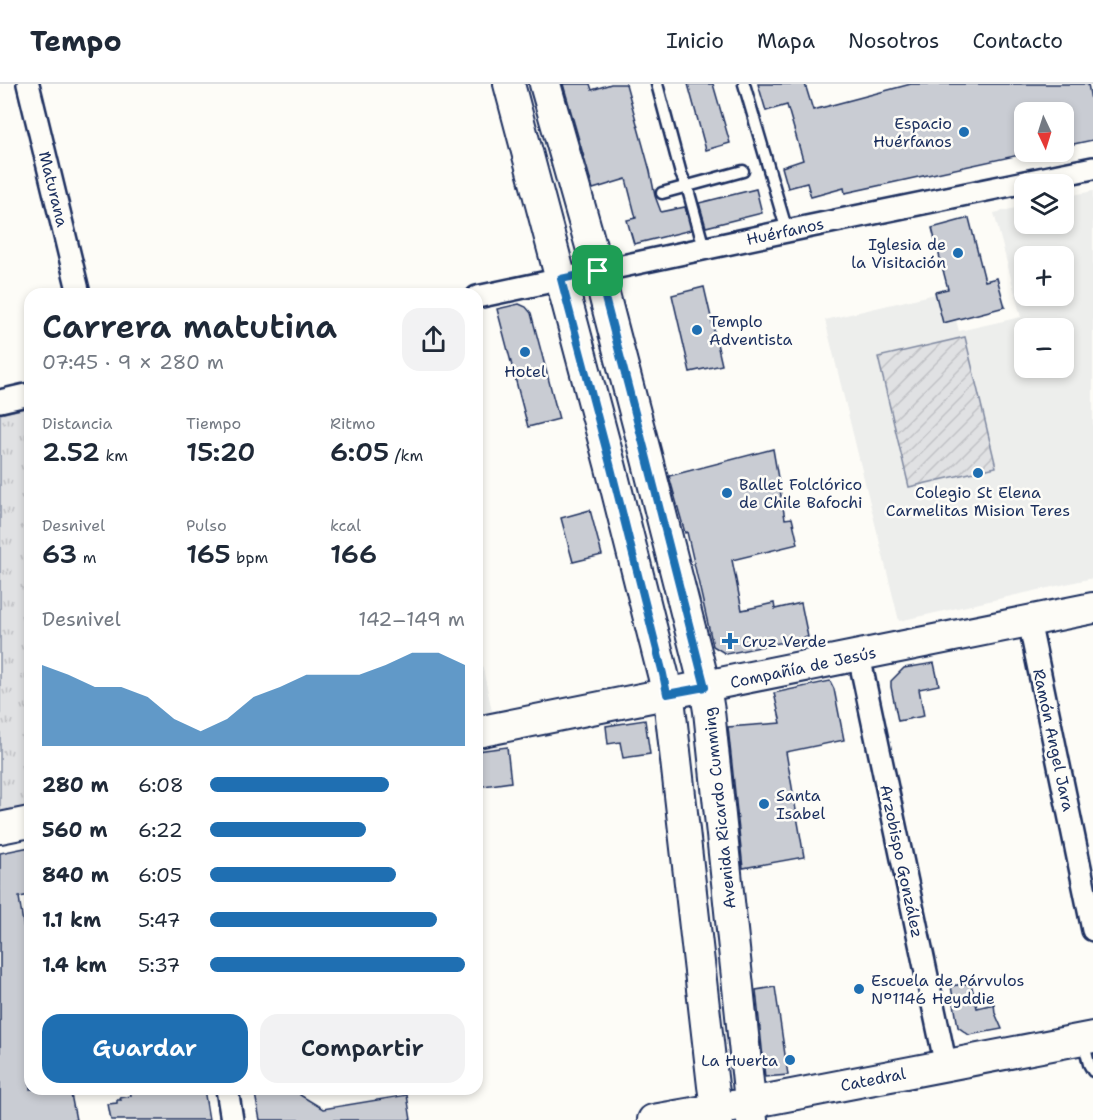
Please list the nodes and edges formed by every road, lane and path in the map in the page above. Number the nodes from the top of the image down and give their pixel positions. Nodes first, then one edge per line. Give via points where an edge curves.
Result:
1 (28, 84) edge
2 (509, 84) edge
3 (545, 84) edge
4 (657, 84) edge
5 (744, 84) edge
6 (1093, 168) edge
7 (743, 171) dead end
8 (687, 186) junction
9 (662, 193) dead end
10 (787, 231) junction
11 (704, 248) junction
12 (598, 271) junction
13 (561, 279) junction
14 (78, 288) edge
15 (483, 296) edge
16 (24, 395) edge
17 (0, 401) edge
18 (646, 455) junction
19 (610, 464) junction
20 (1093, 608) edge
21 (1029, 621) junction
22 (859, 656) junction
23 (705, 687) junction
24 (667, 694) junction
25 (483, 731) edge
26 (24, 823) edge
27 (0, 828) edge
28 (1093, 930) edge
29 (1088, 1038) edge
30 (946, 1066) junction
31 (1093, 1071) edge
32 (228, 1095) edge
33 (751, 1112) edge
34 (717, 1115) edge
35 (232, 1120) edge
36 (653, 1120) edge

1 - 14 street, Maturana
2 - 13 main road
3 - 12 main road, Avenida Ricardo Cumming
4 - 8 lane
5 - 10 lane
6 - 10 street, Huérfanos
7 - 8 lane
8 - 9 lane
8 - 11 lane
10 - 11 street, Huérfanos
11 - 12 street, Huérfanos
12 - 13 street, Huérfanos
12 - 18 main road, Avenida Ricardo Cumming
13 - 15 street, Huérfanos
13 - 19 main road
16 - 17 street
18 - 19 main road
18 - 23 main road, Avenida Ricardo Cumming
19 - 24 main road
20 - 21 main road, Compañía de Jesús
21 - 22 main road, Compañía de Jesús
21 - 28 street, Ramón Angel Jara
22 - 23 main road, Compañía de Jesús
22 - 30 street, Arzobispo González
23 - 24 main road, Compañía de Jesús
23 - 33 main road, Avenida Ricardo Cumming
24 - 25 main road, Compañía de Jesús
24 - 34 main road
26 - 27 main road
29 - 30 main road, Catedral
29 - 31 lane
30 - 33 main road, Catedral
32 - 35 street
33 - 34 main road, Catedral
34 - 36 main road, Catedral

